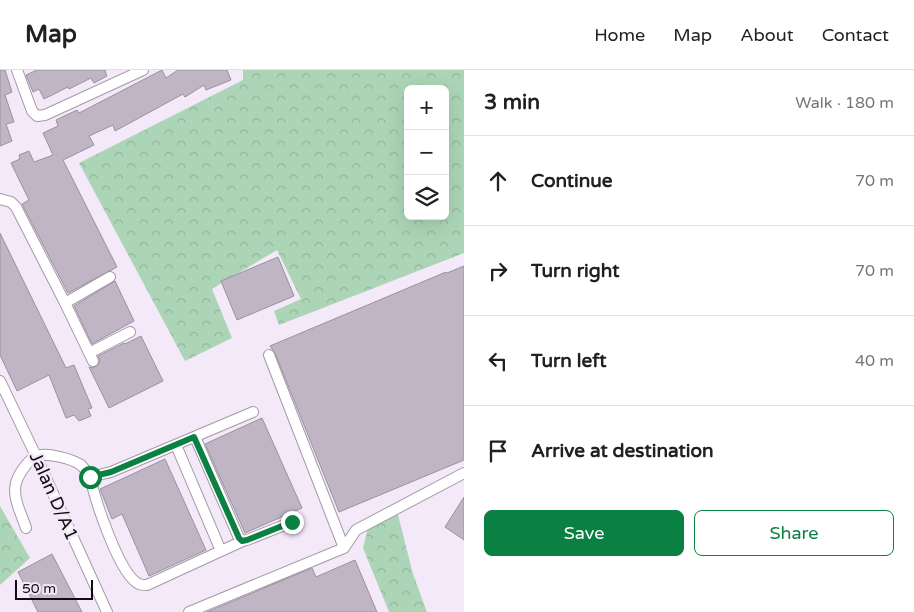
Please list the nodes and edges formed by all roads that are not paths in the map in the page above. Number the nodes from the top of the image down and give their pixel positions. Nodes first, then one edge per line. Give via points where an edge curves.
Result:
1 (17, 70) edge
2 (143, 70) edge
3 (0, 199) edge
4 (110, 277) dead end
5 (65, 303) junction
6 (130, 332) dead end
7 (269, 355) dead end
8 (0, 381) edge
9 (253, 412) dead end
10 (194, 437) junction
11 (176, 445) junction
12 (36, 456) junction
13 (464, 473) edge
14 (90, 477) junction
15 (292, 522) dead end
16 (26, 528) dead end
17 (242, 541) junction
18 (344, 548) junction
19 (221, 552) junction
20 (107, 612) edge
21 (189, 612) edge

1 - 2 street via 32,111 37,116
3 - 5 street via 16,206
4 - 5 street
5 - 6 street via 91,357
7 - 18 street
8 - 12 street, Jalan D/A1
9 - 10 street
10 - 11 street
10 - 17 street via 235,534
11 - 14 street via 111,472
11 - 19 street
12 - 14 street via 66,458 80,464
12 - 16 street via 15,484 16,500
12 - 20 street, Jalan D/A1
13 - 18 street via 356,530
14 - 19 street via 99,512 119,559 139,584 147,585
15 - 17 street
17 - 19 street
18 - 21 street

